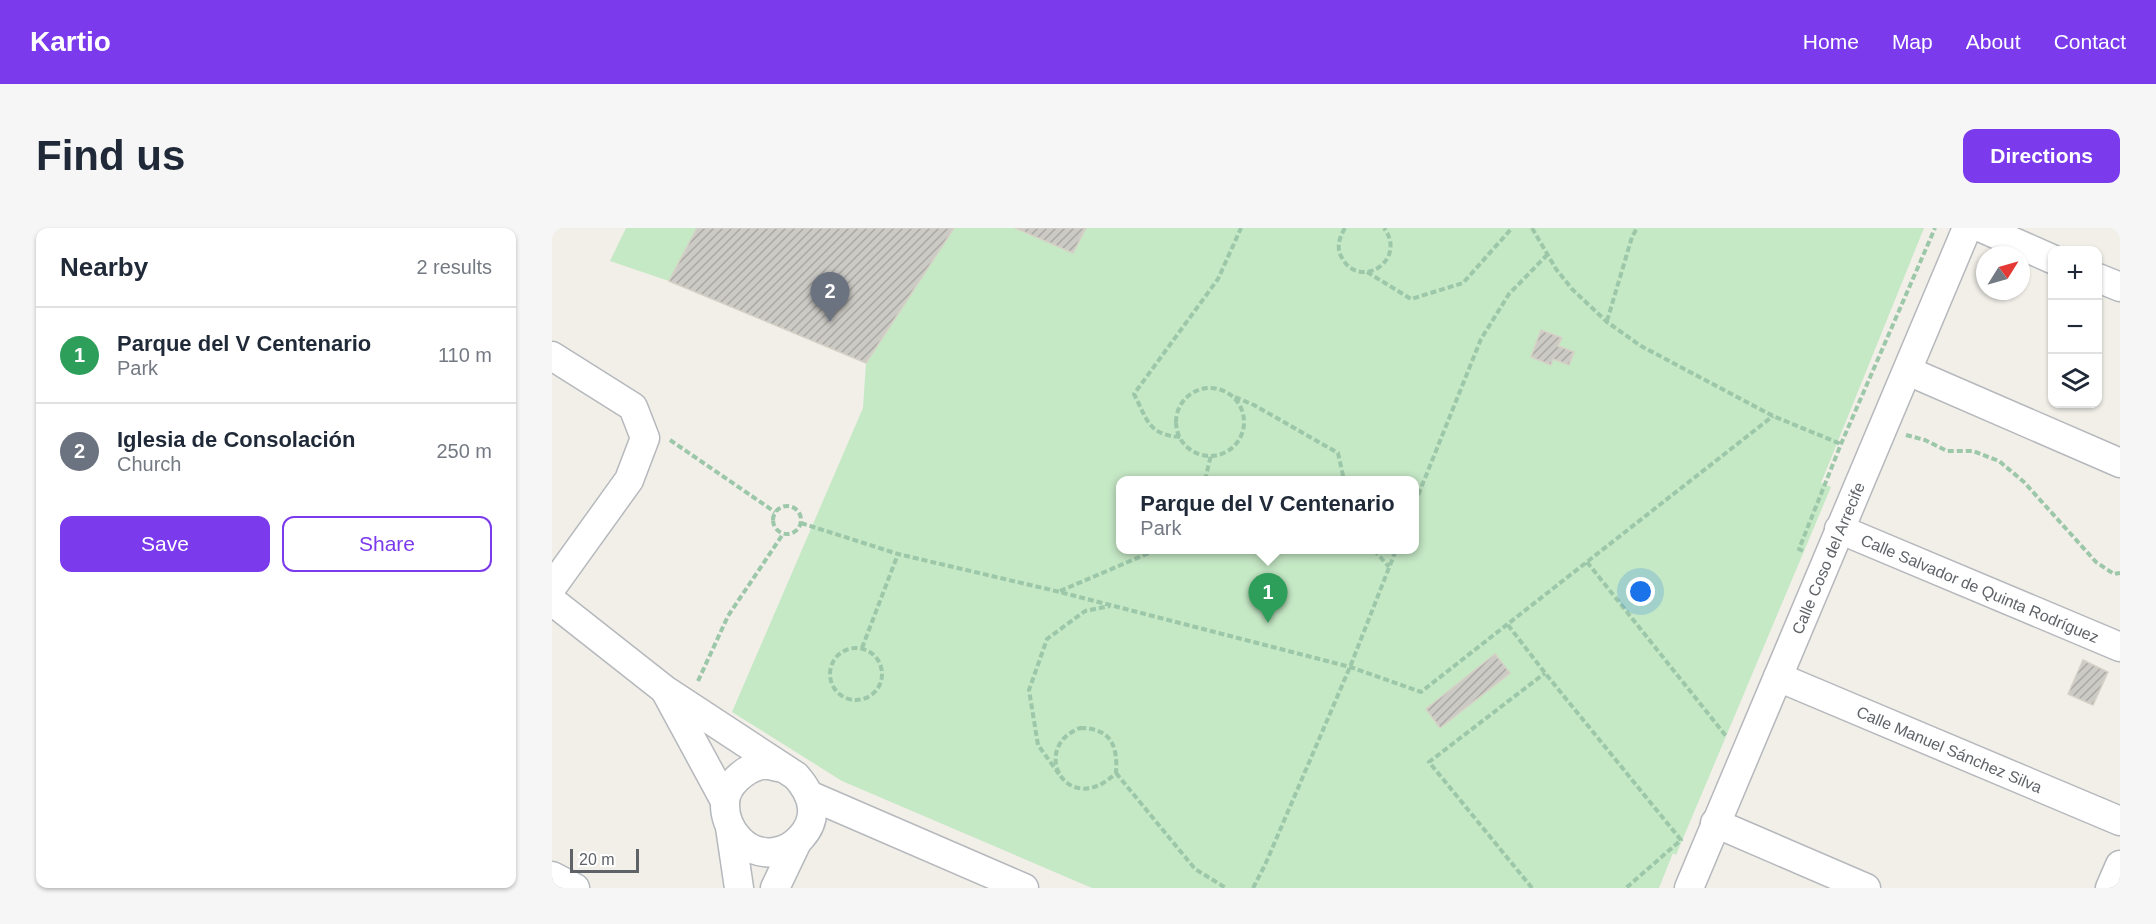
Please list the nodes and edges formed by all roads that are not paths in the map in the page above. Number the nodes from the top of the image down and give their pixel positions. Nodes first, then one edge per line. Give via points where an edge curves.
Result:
1 (1967, 228) edge
2 (1982, 228) edge
3 (2048, 257) edge
4 (2102, 280) edge
5 (2120, 287) edge
6 (552, 356) edge
7 (1908, 370) junction
8 (2120, 463) edge
9 (1839, 529) junction
10 (552, 587) edge
11 (552, 602) edge
12 (2120, 647) edge
13 (1778, 677) junction
14 (664, 690) junction
15 (783, 768) junction
16 (809, 795) junction
17 (727, 814) junction
18 (2120, 821) edge
19 (1715, 824) junction
20 (797, 842) junction
21 (2120, 865) edge
22 (552, 876) edge
23 (575, 888) edge
24 (739, 888) edge
25 (775, 888) edge
26 (1024, 888) edge
27 (1689, 888) edge
28 (1866, 888) edge
29 (2110, 888) edge

1 - 7 street, Calle Coso del Arrecife
2 - 3 street
4 - 5 street
6 - 10 street via 633,407 645,438 629,480
7 - 8 street
7 - 9 street, Calle Coso del Arrecife
9 - 12 street, Calle Salvador de Quinta Rodríguez
9 - 13 street, Calle Coso del Arrecife
11 - 14 street
13 - 18 street, Calle Manuel Sánchez Silva
13 - 19 street, Calle Coso del Arrecife
14 - 15 street
14 - 17 street
15 - 16 street via 796,776
15 - 17 street via 763,765 735,781 729,790
16 - 20 street via 811,818
16 - 26 street
17 - 20 street via 736,837 747,846 774,852
17 - 24 street
19 - 27 street, Calle Coso del Arrecife
19 - 28 street
20 - 25 street
21 - 29 street
22 - 23 street

